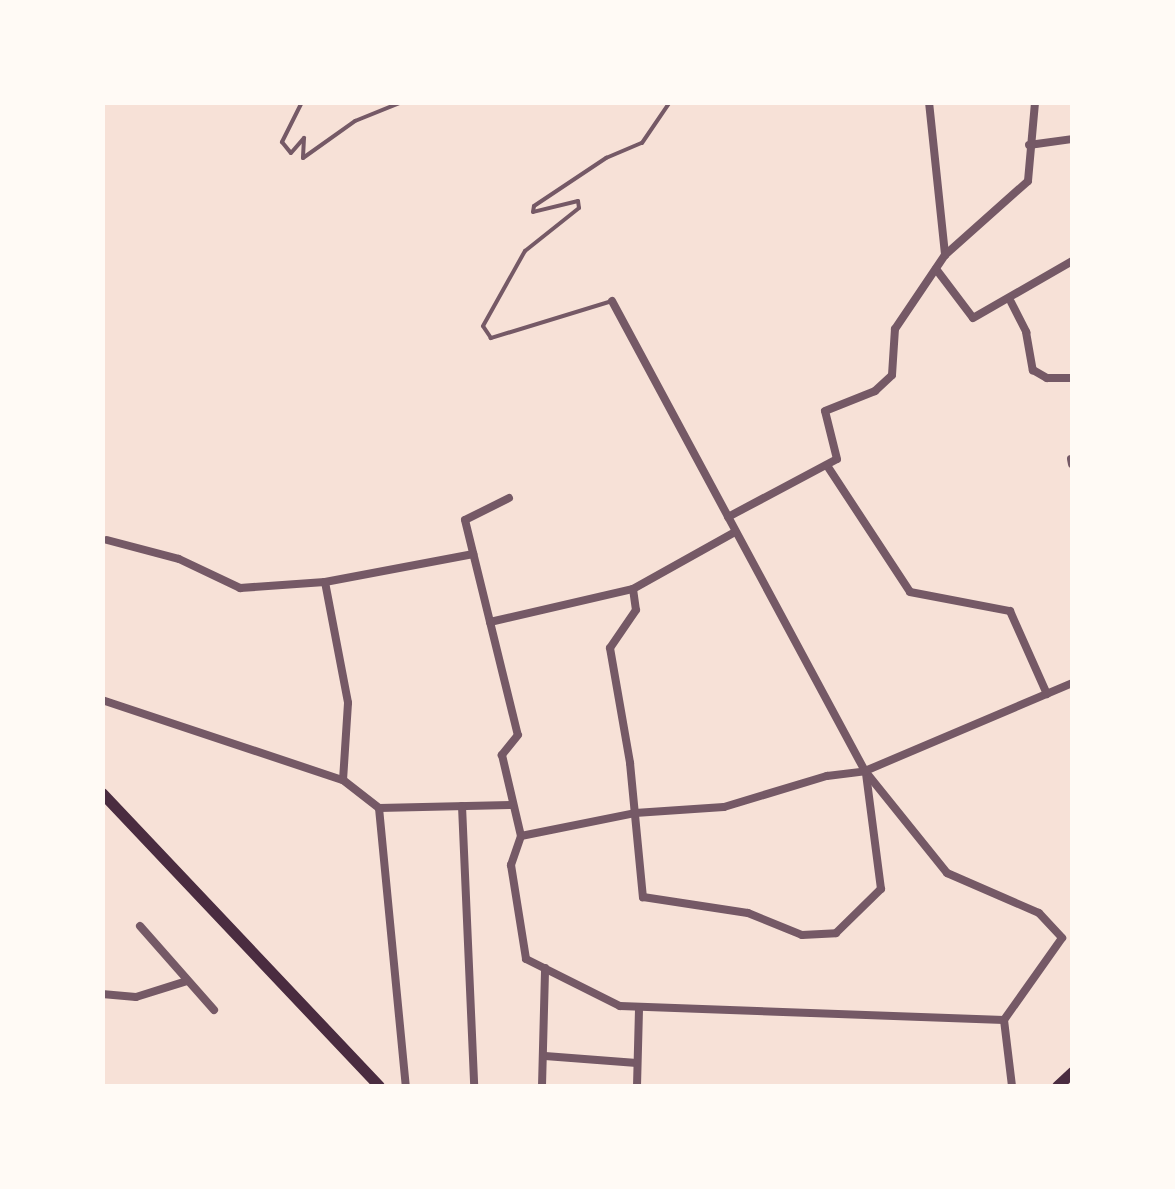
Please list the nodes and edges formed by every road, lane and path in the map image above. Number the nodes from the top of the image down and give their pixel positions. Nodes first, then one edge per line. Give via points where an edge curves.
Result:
1 (302, 102) edge
2 (402, 102) edge
3 (602, 102) edge
4 (644, 102) edge
5 (670, 102) edge
6 (929, 102) edge
7 (1036, 102) edge
8 (1072, 139) edge
9 (1029, 145) junction
10 (945, 256) junction
11 (1072, 262) edge
12 (936, 268) junction
13 (612, 301) joint
14 (1011, 302) junction
15 (1072, 378) edge
16 (828, 467) junction
17 (509, 498) dead end
18 (728, 518) junction
19 (735, 532) junction
20 (107, 540) dead end
21 (473, 554) junction
22 (325, 582) junction
23 (633, 589) junction
24 (490, 622) junction
25 (1072, 684) edge
26 (1047, 694) junction
27 (102, 700) edge
28 (866, 771) junction
29 (343, 780) junction
30 (102, 793) edge
31 (511, 805) junction
32 (462, 806) junction
33 (379, 808) junction
34 (635, 813) junction
35 (521, 836) junction
36 (140, 926) dead end
37 (545, 968) junction
38 (187, 981) junction
39 (102, 994) edge
40 (639, 1007) junction
41 (214, 1010) dead end
42 (1004, 1020) junction
43 (544, 1056) junction
44 (638, 1062) junction
45 (1072, 1076) edge
46 (378, 1086) edge
47 (406, 1086) edge
48 (474, 1086) edge
49 (542, 1086) edge
50 (637, 1086) edge
51 (1012, 1086) edge
52 (1057, 1086) edge

1 - 2 lane via 282,142 291,153 304,138 303,158 355,121
3 - 4 lane
5 - 13 lane via 642,143 606,158 534,206 533,212 578,201 579,208 525,250 483,326 490,338
6 - 10 street
7 - 9 street
8 - 9 street
9 - 10 street via 1028,181
10 - 12 street
11 - 14 street
12 - 14 street via 967,316
12 - 16 street via 894,329 892,375 875,390 825,411 837,459
13 - 18 street
14 - 15 street via 1026,332 1033,370 1046,378
16 - 18 street
16 - 26 street via 910,592 1010,611
17 - 21 street via 465,520
18 - 19 street
19 - 23 street
19 - 28 street
20 - 22 street via 180,559 240,588
21 - 22 street
21 - 24 street
22 - 29 street via 348,703
23 - 24 street
23 - 34 street via 636,610 610,648
24 - 31 street via 518,735 502,755
25 - 26 street
26 - 28 street
27 - 29 street
28 - 34 street via 724,807
28 - 34 street via 881,889 836,933 802,935 748,914 642,897
28 - 42 street via 946,873 1038,913 1062,938
29 - 33 street
30 - 46 main road
31 - 32 street
31 - 35 street
32 - 33 street
32 - 48 street
33 - 47 street
34 - 35 street
35 - 37 street via 511,865 526,958
36 - 38 street
37 - 40 street via 620,1006
37 - 43 street
38 - 39 street via 136,996
38 - 41 street
40 - 42 street
40 - 44 street
42 - 51 street
43 - 44 street
43 - 49 street
44 - 50 street
45 - 52 main road

